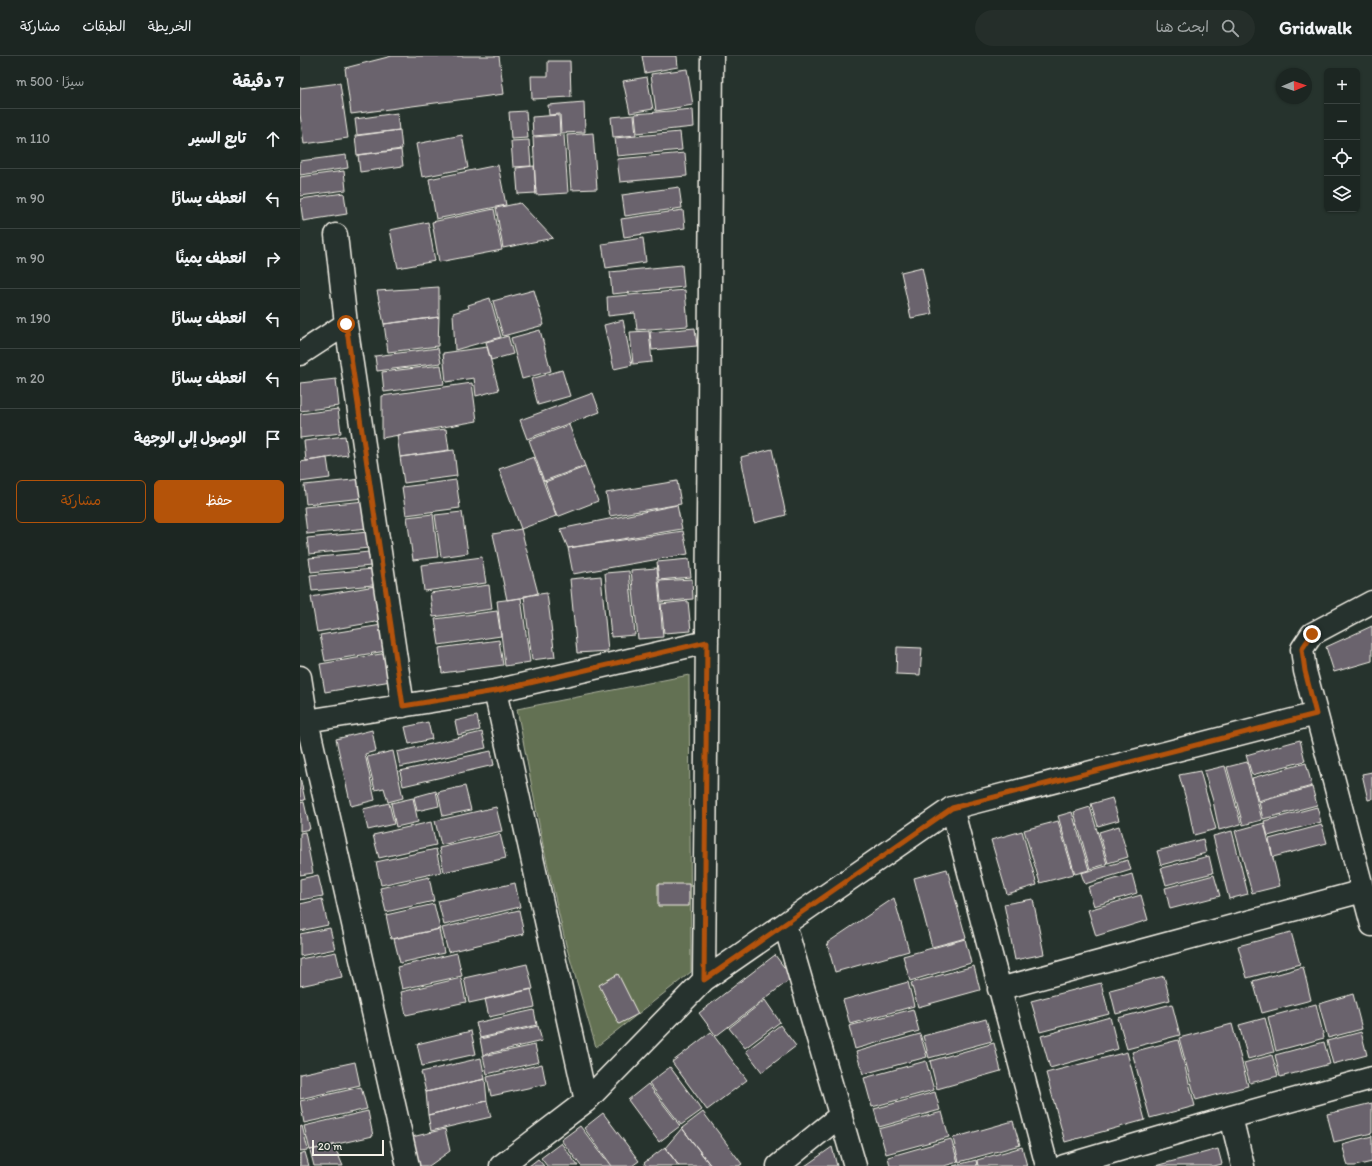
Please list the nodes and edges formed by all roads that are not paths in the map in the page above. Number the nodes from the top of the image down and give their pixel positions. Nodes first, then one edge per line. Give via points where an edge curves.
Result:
1 (712, 56) edge
2 (336, 235) dead end
3 (346, 324) junction
4 (300, 354) edge
5 (1372, 602) edge
6 (707, 642) junction
7 (300, 677) edge
8 (495, 691) junction
9 (403, 706) junction
10 (1316, 714) junction
11 (304, 722) edge
12 (952, 808) junction
13 (1363, 891) junction
14 (785, 925) junction
15 (1372, 925) edge
16 (704, 980) junction
17 (999, 989) junction
18 (1372, 1078) edge
19 (586, 1101) junction
20 (840, 1115) junction
21 (1230, 1117) junction
22 (408, 1166) edge
23 (501, 1166) edge
24 (778, 1166) edge
25 (855, 1166) edge
26 (1047, 1166) edge
27 (1064, 1166) edge
28 (1243, 1166) edge

1 - 6 street
2 - 3 street
3 - 4 street
3 - 9 street
5 - 10 street via 1312,634 1302,649
6 - 8 street
6 - 16 street
7 - 11 street
8 - 9 street
8 - 19 street
9 - 11 street
10 - 12 street
10 - 13 street
11 - 22 street
12 - 14 street
12 - 17 street
13 - 15 street
13 - 17 street
14 - 16 street
14 - 20 street
16 - 19 street
17 - 26 street
18 - 21 street
19 - 23 street
20 - 24 street
20 - 25 street
21 - 27 street
21 - 28 street

